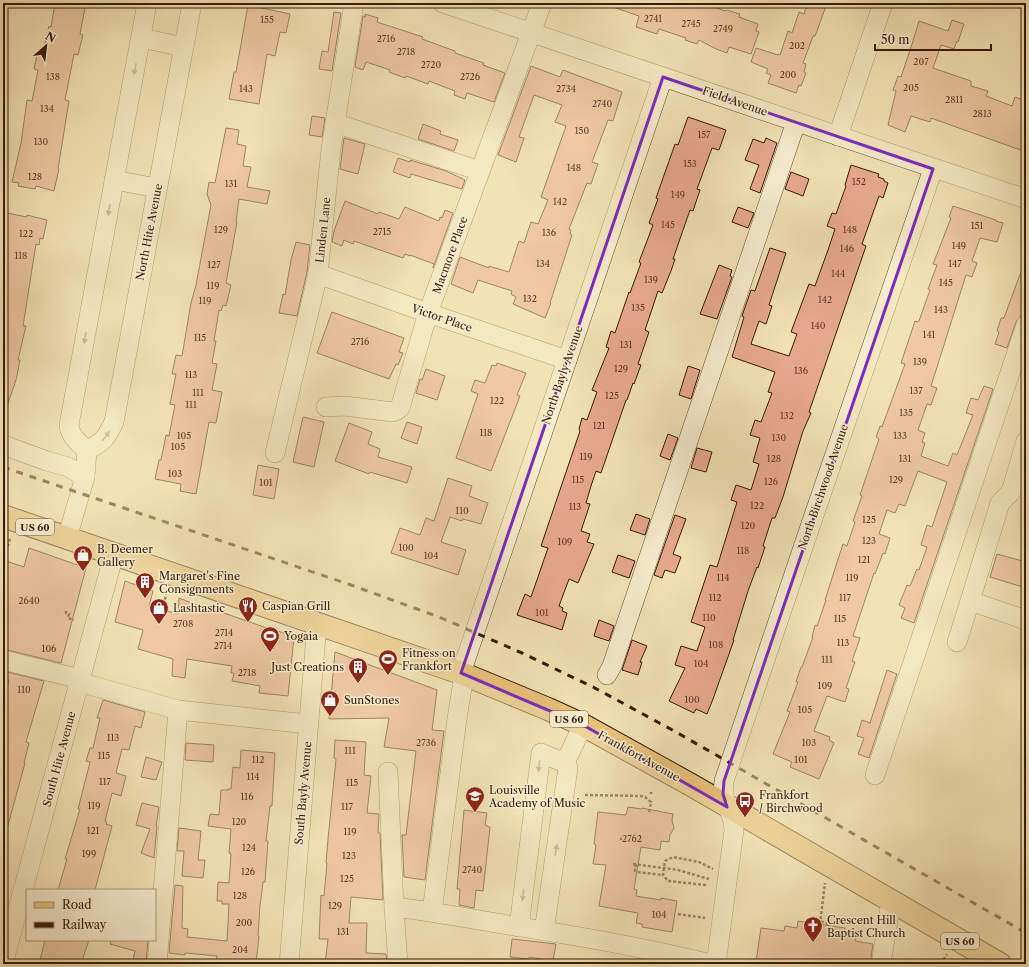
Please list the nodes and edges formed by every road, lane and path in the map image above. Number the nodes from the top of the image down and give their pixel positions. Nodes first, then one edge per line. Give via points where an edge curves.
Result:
1 (147, 3) edge
2 (192, 3) edge
3 (354, 3) edge
4 (443, 3) edge
5 (542, 3) edge
6 (882, 3) edge
7 (532, 33) junction
8 (141, 38) junction
9 (184, 47) junction
10 (663, 77) junction
11 (796, 122) junction
12 (335, 123) junction
13 (838, 136) junction
14 (933, 169) junction
15 (480, 172) junction
16 (114, 180) junction
17 (157, 188) junction
18 (1026, 199) edge
19 (318, 274) junction
20 (428, 313) junction
21 (1026, 326) edge
22 (568, 360) junction
23 (326, 407) dead end
24 (1026, 441) edge
25 (3, 445) edge
26 (87, 450) junction
27 (275, 453) dead end
28 (85, 477) junction
29 (3, 516) edge
30 (67, 538) junction
31 (9, 541) dead end
32 (114, 554) junction
33 (4, 561) dead end
34 (168, 590) dead end
35 (970, 601) junction
36 (66, 611) dead end
37 (160, 619) dead end
38 (74, 620) dead end
39 (1026, 620) edge
40 (317, 623) junction
41 (275, 625) dead end
42 (957, 642) dead end
43 (273, 649) dead end
44 (3, 660) edge
45 (462, 674) junction
46 (607, 676) dead end
47 (80, 681) junction
48 (178, 710) junction
49 (308, 724) junction
50 (583, 725) junction
51 (565, 763) junction
52 (388, 772) dead end
53 (875, 775) dead end
54 (585, 795) dead end
55 (727, 807) junction
56 (649, 813) dead end
57 (664, 867) junction
58 (713, 870) dead end
59 (663, 876) junction
60 (709, 879) dead end
61 (706, 885) dead end
62 (825, 886) dead end
63 (891, 901) junction
64 (394, 907) junction
65 (432, 912) junction
66 (678, 914) dead end
67 (709, 919) dead end
68 (814, 923) dead end
69 (821, 923) junction
70 (827, 925) dead end
71 (519, 926) junction
72 (544, 931) junction
73 (947, 953) dead end
74 (3, 964) edge
75 (157, 964) edge
76 (289, 964) edge
77 (398, 964) edge
78 (711, 964) edge
79 (716, 964) edge
80 (881, 964) edge
81 (941, 964) edge
82 (1000, 964) edge

1 - 8 street
2 - 9 street, North Hite Avenue
3 - 12 street, Linden Lane
4 - 7 street, Field Avenue
5 - 7 street
6 - 13 street
7 - 10 street, Field Avenue
7 - 15 street, Macmore Place
8 - 9 street
8 -> 16 street
9 - 17 street, North Hite Avenue
10 - 11 street, Field Avenue
10 - 22 street, North Bayly Avenue
11 - 13 street, Field Avenue
11 - 46 street
12 - 15 street
12 - 19 street, Linden Lane
13 - 14 street, Field Avenue
14 - 18 street, Field Avenue
14 - 55 street, North Birchwood Avenue via 724,782 723,794
15 - 20 street, Macmore Place
16 - 17 street
16 -> 26 street via 69,425 69,431 76,441
26 -> 17 street, North Hite Avenue via 107,437 114,422
19 - 20 street, Victor Place
19 - 27 street, Linden Lane
20 - 22 street, Victor Place
20 - 23 street, Macmore Place via 400,408 394,412 345,406
21 - 53 street
22 - 45 street, North Bayly Avenue
24 - 35 street via 1011,492 1000,503
25 - 28 street via 68,467
26 - 28 street
28 - 30 street
29 - 30 main road, Frankfort Avenue / US 60
30 - 32 main road, Frankfort Avenue / US 60
31 - 33 path
32 - 40 main road, Frankfort Avenue / US 60
32 - 47 street, South Hite Avenue
34 - 37 path
35 - 39 street
35 - 42 street
36 - 38 path via 69,614 68,618
40 - 45 main road, Frankfort Avenue / US 60
40 - 49 street, South Bayly Avenue
41 - 43 path
44 - 47 street
45 - 50 main road, Frankfort Avenue / US 60
45 - 65 street, North Bayly Avenue
47 - 48 street
47 - 74 street, South Hite Avenue
48 - 49 street
48 - 75 street
49 - 76 street, South Bayly Avenue
50 - 51 street
50 - 55 main road, Frankfort Avenue / US 60
51 -> 71 street via 540,753
72 -> 51 street via 568,768
52 - 64 street
54 - 56 path via 643,796 650,802
55 - 63 main road, Frankfort Avenue / US 60
55 - 79 street, North Birchwood Avenue via 734,830
57 - 58 path via 665,861 673,857 699,862
57 - 59 path
57 - 59 path via 634,864 637,872
57 - 60 path
59 - 61 path via 671,882
62 - 69 path
63 - 80 street
63 - 82 main road, Frankfort Avenue / US 60
64 - 65 street
64 - 77 street
65 - 71 street
66 - 67 path
68 - 69 path via 814,920
69 - 70 path via 827,922
71 - 72 street
72 - 78 street
73 - 81 path

